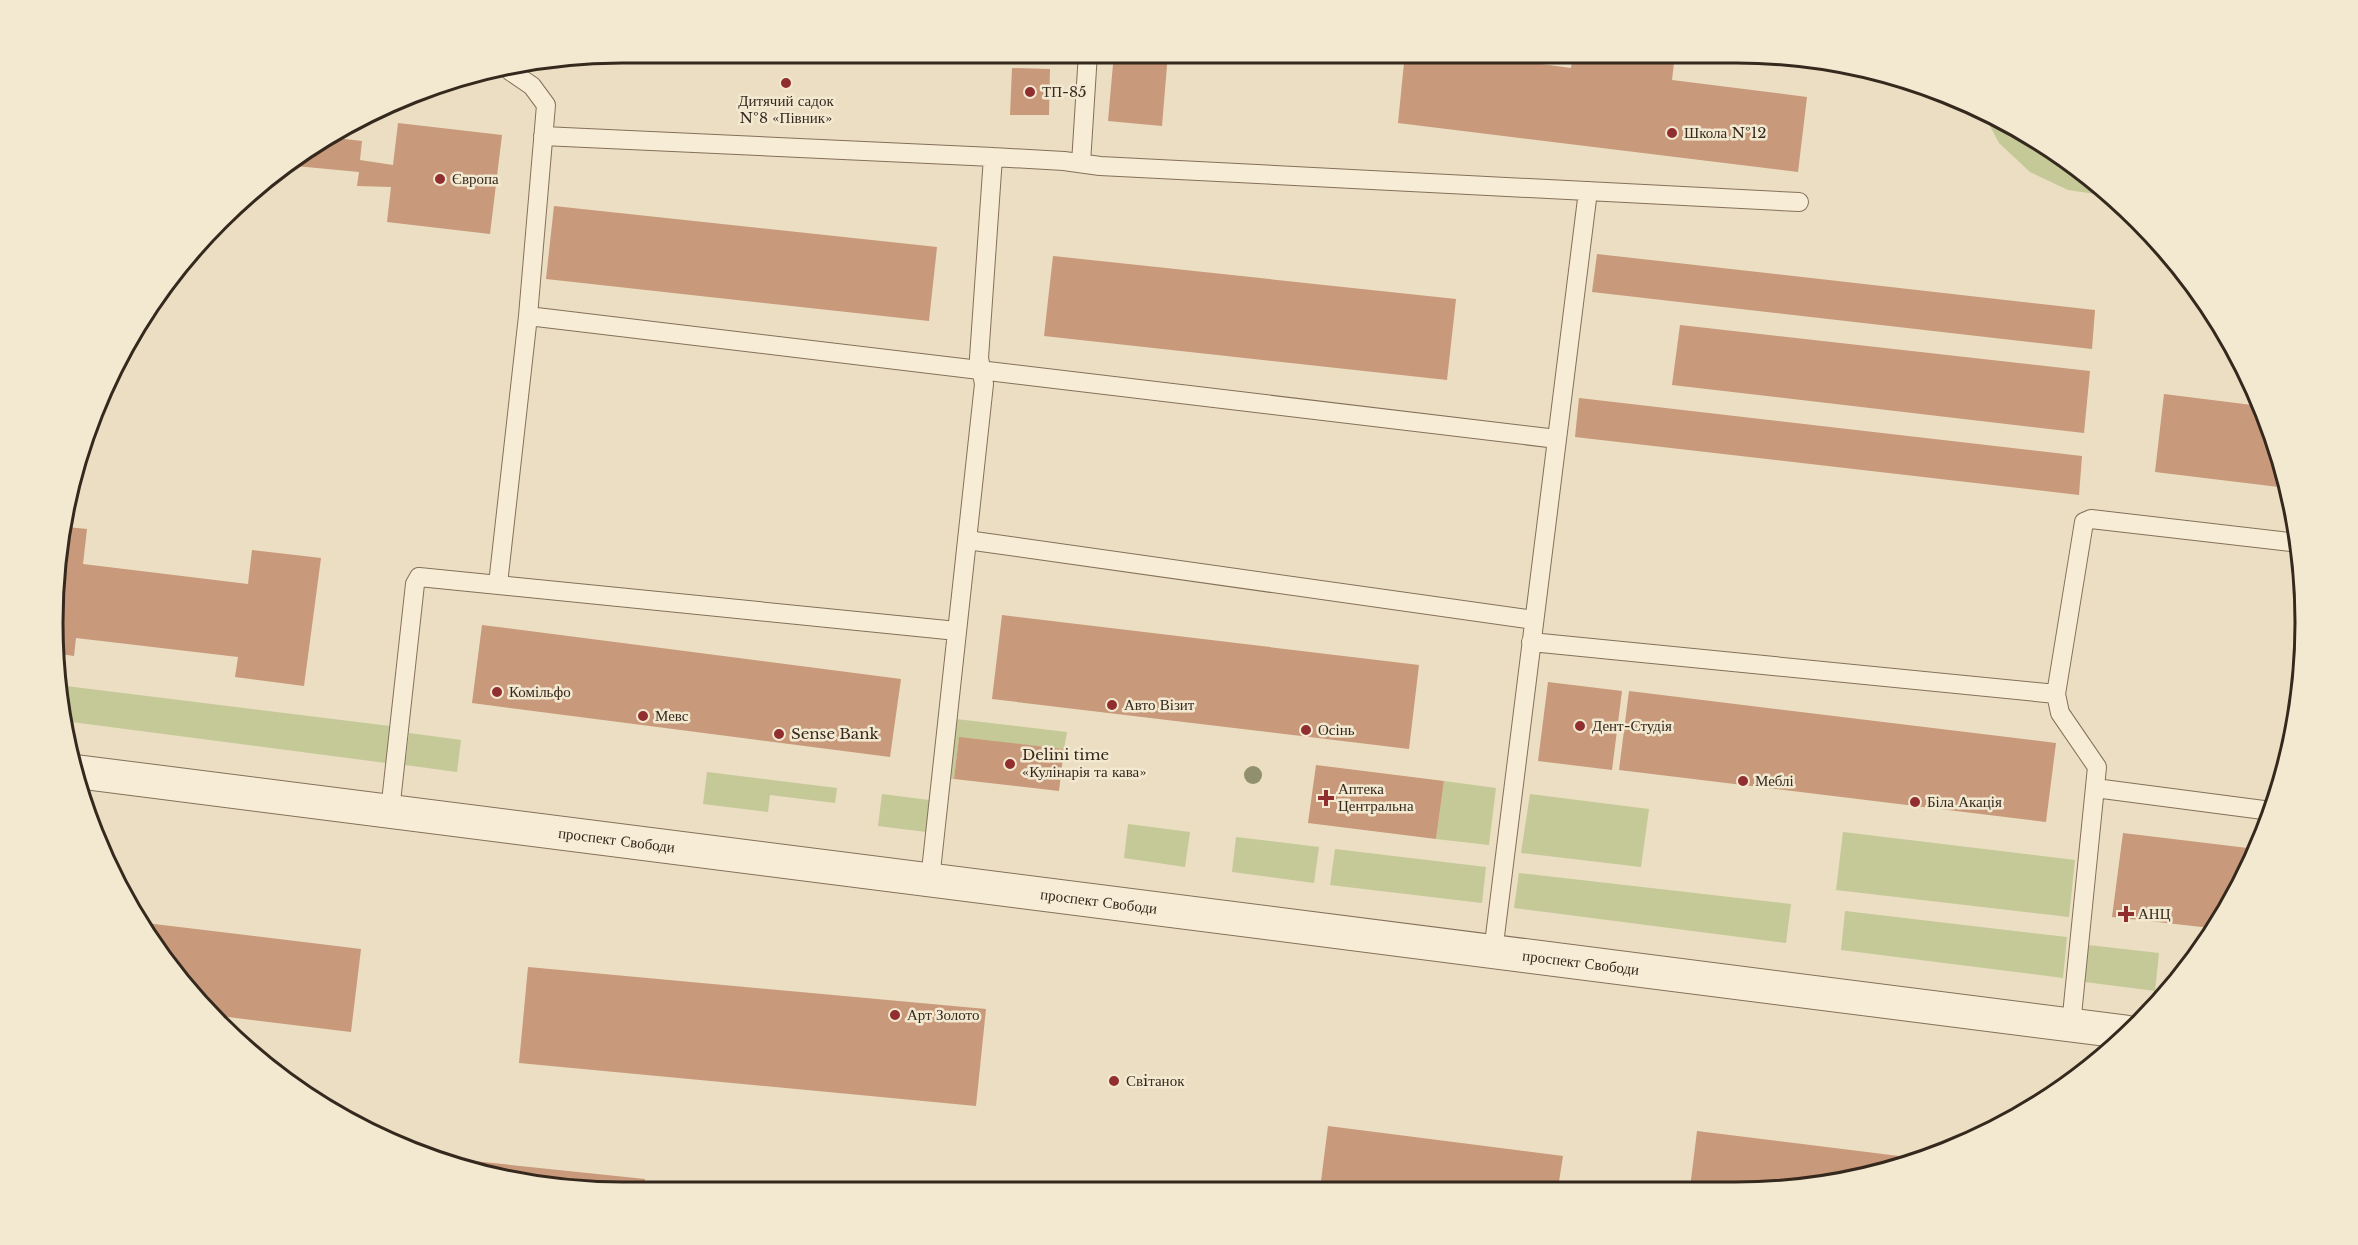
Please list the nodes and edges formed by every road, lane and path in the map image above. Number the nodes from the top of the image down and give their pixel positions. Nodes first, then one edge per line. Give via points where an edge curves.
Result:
1 (1087, 63) edge
2 (514, 74) edge
3 (543, 136) junction
4 (993, 157) junction
5 (1080, 163) junction
6 (1588, 191) junction
7 (1799, 202) dead end
8 (528, 316) junction
9 (983, 370) junction
10 (1557, 439) junction
11 (967, 540) junction
12 (2289, 542) edge
13 (498, 584) junction
14 (1534, 620) junction
15 (957, 631) junction
16 (1531, 642) junction
17 (2056, 694) junction
18 (84, 772) edge
19 (2095, 788) junction
20 (2262, 810) edge
21 (390, 811) junction
22 (930, 880) junction
23 (1493, 952) junction
24 (2071, 1025) junction
25 (2117, 1031) edge

1 - 5 lane
2 - 3 lane via 532,86 546,105
3 - 4 lane
3 - 8 lane
4 - 5 lane
4 - 9 lane via 979,358
5 - 6 lane
6 - 7 lane
6 - 10 lane
8 - 9 lane
8 - 13 lane
9 - 10 lane
9 - 11 lane
10 - 14 lane
11 - 14 lane
11 - 15 lane
12 - 17 lane via 2087,520 2082,528
13 - 15 lane
13 - 21 lane via 424,577 416,580
14 - 16 lane
15 - 22 lane
16 - 17 lane
16 - 23 lane
17 - 19 lane via 2060,713 2097,767
18 - 21 street, проспект Свободи
19 - 20 lane
19 - 24 lane
21 - 22 street, проспект Свободи
22 - 23 street, проспект Свободи
23 - 24 street, проспект Свободи
24 - 25 street, проспект Свободи

